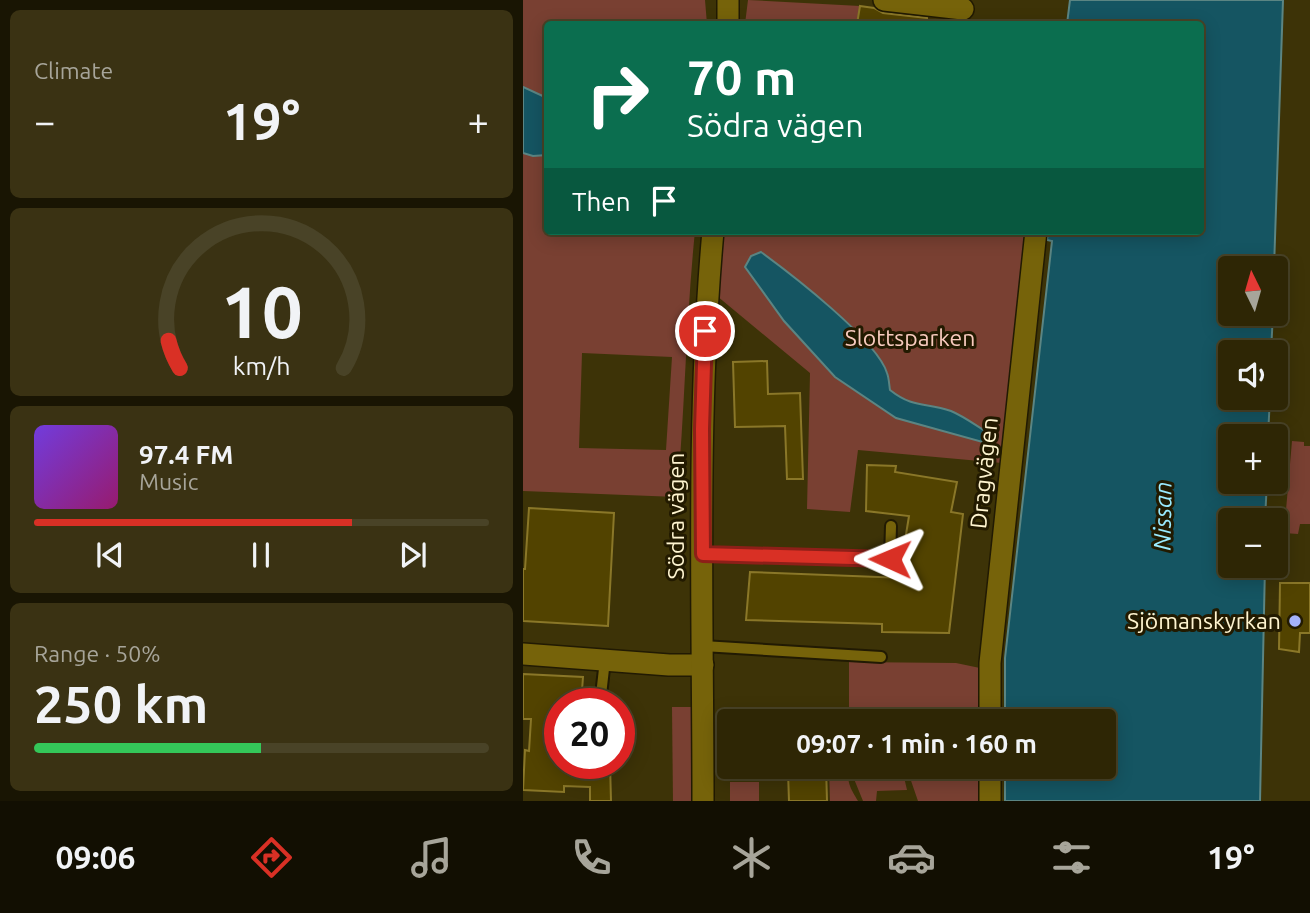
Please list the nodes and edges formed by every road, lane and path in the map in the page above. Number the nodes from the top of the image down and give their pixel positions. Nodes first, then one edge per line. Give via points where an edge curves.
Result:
1 (728, 0) edge
2 (884, 0) edge
3 (933, 3) edge
4 (963, 9) dead end
5 (728, 21) edge
6 (713, 235) edge
7 (1036, 235) edge
8 (891, 526) dead end
9 (703, 554) junction
10 (523, 654) edge
11 (703, 656) junction
12 (881, 657) dead end
13 (605, 660) junction
14 (602, 688) edge
15 (990, 709) edge
16 (990, 779) edge
17 (703, 801) edge
18 (990, 801) edge

1 - 5 street
2 - 3 street
3 - 4 street
6 - 9 street, Södra vägen via 703,380
7 - 15 street, Dragvägen via 990,663
8 - 9 lane via 890,559
9 - 11 street, Södra vägen
10 - 13 street
11 - 12 lane
11 - 13 street
11 - 17 street, Södra vägen
13 - 14 lane
16 - 18 street

